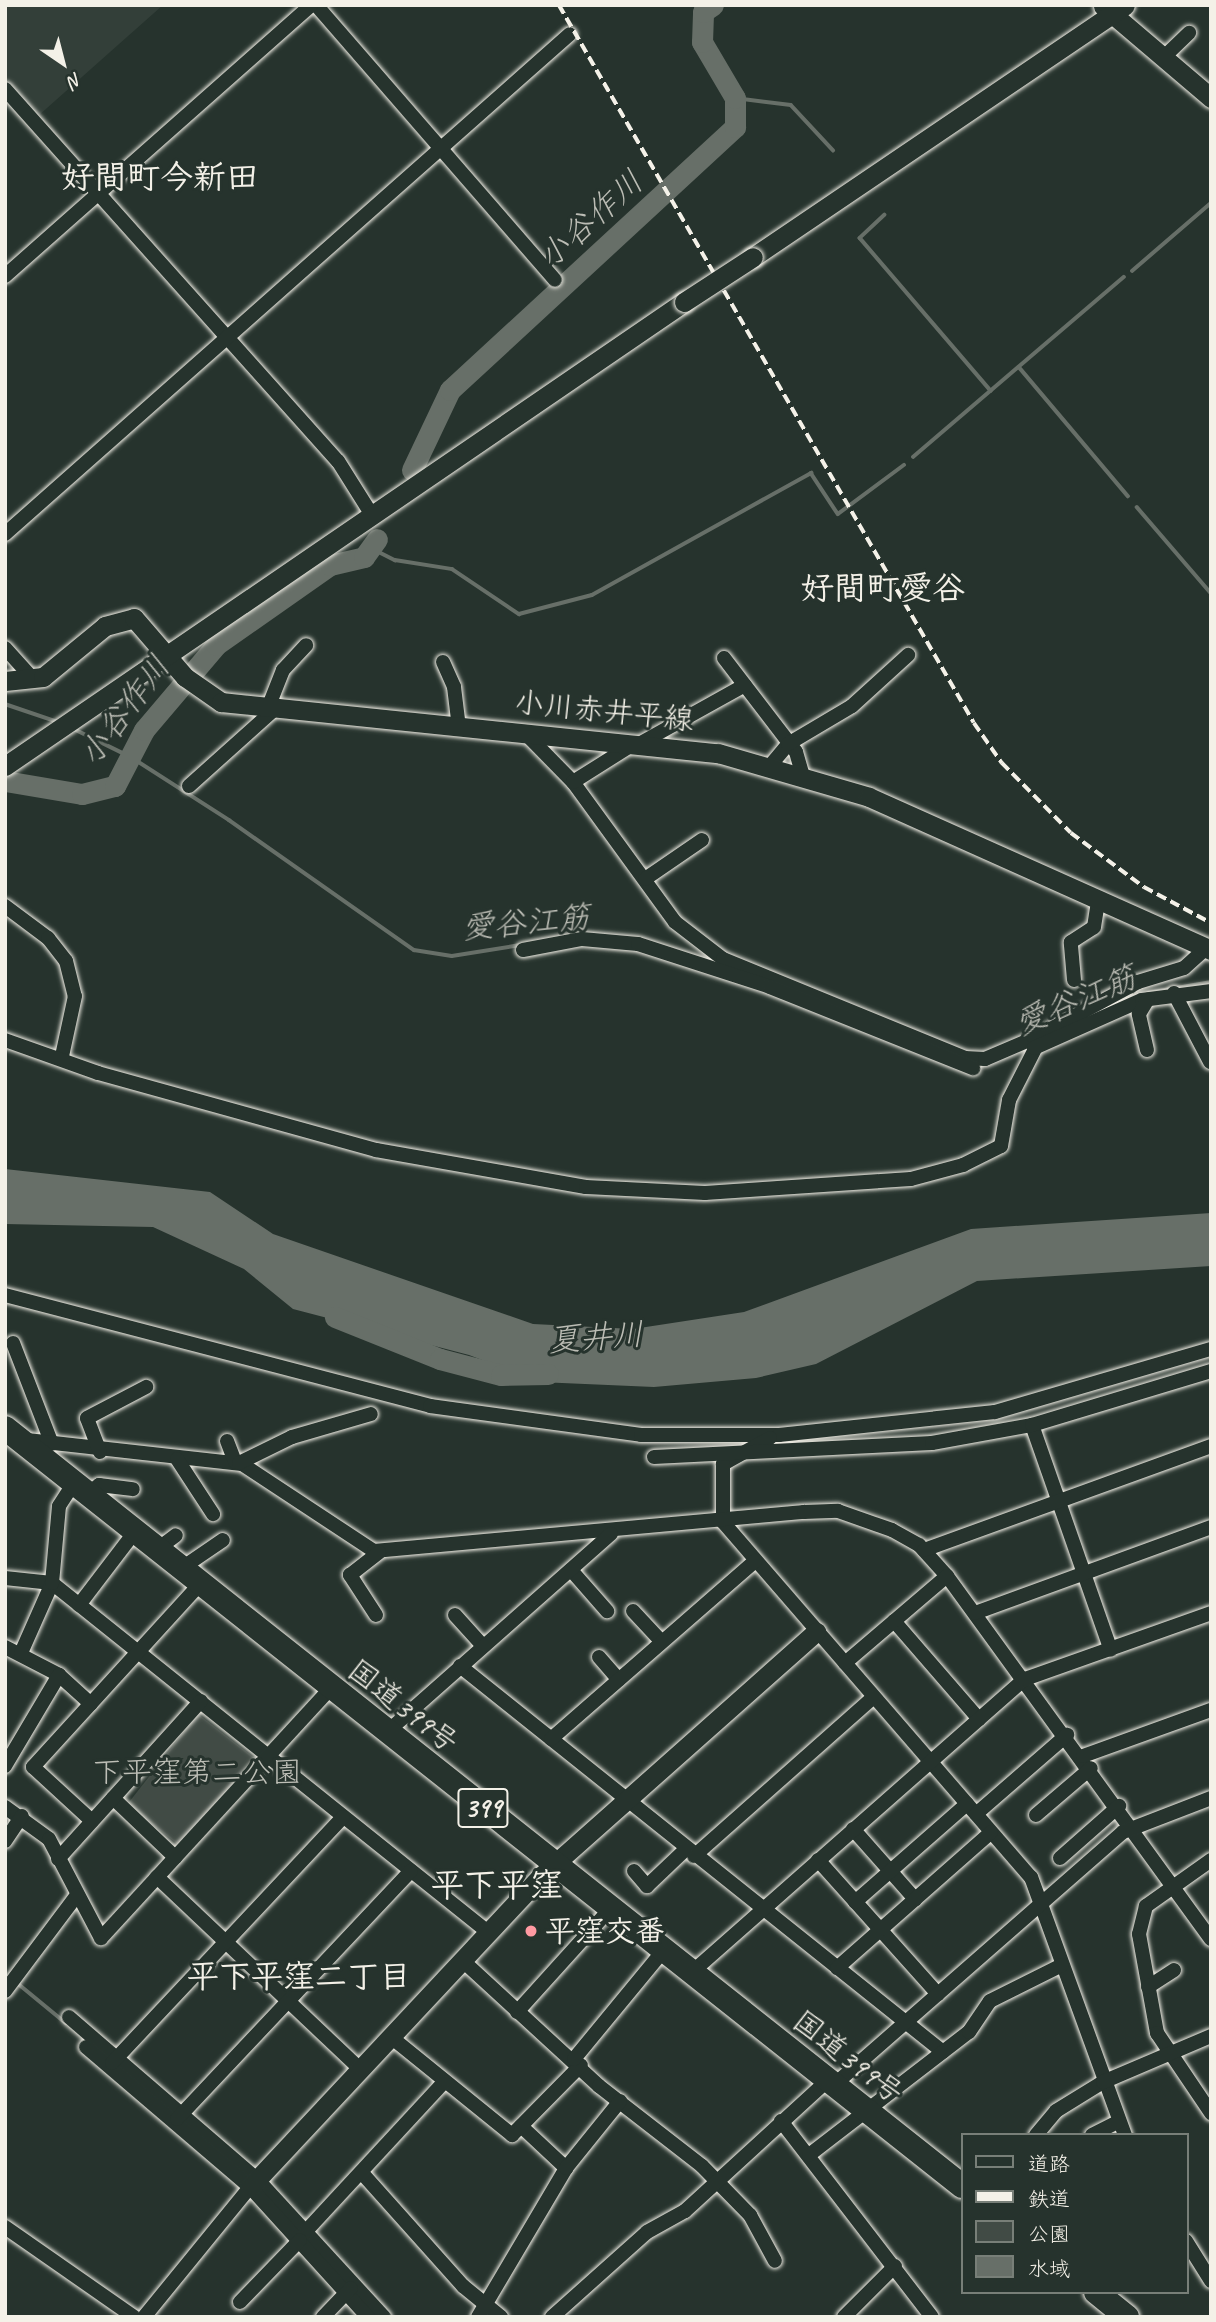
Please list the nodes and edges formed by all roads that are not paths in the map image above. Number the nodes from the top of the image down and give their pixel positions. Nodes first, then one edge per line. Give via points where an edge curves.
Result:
1 (313, 5) edge
2 (1114, 8) edge
3 (1189, 33) dead end
4 (570, 34) dead end
5 (1164, 57) junction
6 (5, 89) edge
7 (1211, 98) edge
8 (441, 150) junction
9 (98, 194) junction
10 (5, 276) edge
11 (555, 280) dead end
12 (229, 336) junction
13 (372, 514) junction
14 (5, 534) edge
15 (306, 645) dead end
16 (5, 648) edge
17 (908, 655) dead end
18 (169, 656) junction
19 (724, 658) dead end
20 (443, 662) dead end
21 (34, 680) junction
22 (5, 681) edge
23 (745, 685) junction
24 (272, 708) junction
25 (459, 726) junction
26 (524, 732) junction
27 (637, 743) junction
28 (788, 744) junction
29 (5, 766) edge
30 (769, 767) junction
31 (803, 776) junction
32 (573, 782) junction
33 (189, 786) dead end
34 (702, 840) dead end
35 (645, 879) junction
36 (1098, 902) junction
37 (5, 906) edge
38 (523, 950) dead end
39 (1208, 950) edge
40 (1074, 980) dead end
41 (1211, 991) edge
42 (1174, 993) junction
43 (1148, 999) junction
44 (5, 1040) edge
45 (1036, 1047) junction
46 (1147, 1050) dead end
47 (62, 1056) junction
48 (1210, 1062) edge
49 (5, 1295) edge
50 (13, 1343) dead end
51 (1211, 1349) edge
52 (1210, 1375) edge
53 (146, 1387) dead end
54 (371, 1414) dead end
55 (1032, 1425) junction
56 (9, 1435) edge
57 (774, 1435) junction
58 (227, 1441) dead end
59 (52, 1444) junction
60 (1211, 1446) edge
61 (100, 1452) junction
62 (729, 1455) junction
63 (654, 1457) dead end
64 (177, 1459) junction
65 (237, 1463) junction
66 (133, 1489) dead end
67 (79, 1491) junction
68 (1059, 1501) junction
69 (213, 1514) dead end
70 (723, 1522) junction
71 (1211, 1527) edge
72 (133, 1534) junction
73 (612, 1534) junction
74 (176, 1535) dead end
75 (223, 1540) dead end
76 (923, 1550) junction
77 (155, 1551) junction
78 (379, 1552) junction
79 (755, 1561) junction
80 (179, 1570) junction
81 (570, 1570) junction
82 (1084, 1573) junction
83 (947, 1576) junction
84 (5, 1577) edge
85 (52, 1583) junction
86 (199, 1586) junction
87 (79, 1605) junction
88 (607, 1611) dead end
89 (633, 1611) dead end
90 (975, 1613) junction
91 (1211, 1613) edge
92 (376, 1615) dead end
93 (455, 1615) dead end
94 (894, 1621) junction
95 (816, 1632) junction
96 (662, 1642) junction
97 (483, 1646) junction
98 (5, 1647) edge
99 (1111, 1650) junction
100 (139, 1651) junction
101 (21, 1653) junction
102 (599, 1657) dead end
103 (845, 1663) junction
104 (460, 1666) junction
105 (59, 1675) junction
106 (1025, 1679) junction
107 (619, 1680) junction
108 (330, 1689) junction
109 (874, 1697) junction
110 (201, 1701) junction
111 (91, 1704) junction
112 (1211, 1710) edge
113 (979, 1719) junction
114 (387, 1732) junction
115 (1067, 1735) junction
116 (551, 1740) junction
117 (270, 1755) junction
118 (930, 1762) junction
119 (1087, 1762) junction
120 (5, 1766) edge
121 (113, 1798) junction
122 (1211, 1798) edge
123 (626, 1802) junction
124 (1119, 1806) junction
125 (5, 1807) edge
126 (971, 1809) junction
127 (1036, 1815) dead end
128 (22, 1816) junction
129 (343, 1817) junction
130 (92, 1821) junction
131 (1134, 1826) junction
132 (853, 1829) junction
133 (991, 1832) junction
134 (5, 1841) edge
135 (690, 1852) junction
136 (175, 1857) junction
137 (58, 1858) junction
138 (1060, 1858) dead end
139 (818, 1860) junction
140 (1211, 1860) edge
141 (554, 1864) junction
142 (411, 1871) junction
143 (634, 1871) dead end
144 (890, 1871) junction
145 (157, 1877) junction
146 (1175, 1884) junction
147 (77, 1895) junction
148 (915, 1899) junction
149 (1043, 1901) junction
150 (855, 1902) junction
151 (610, 1909) junction
152 (762, 1909) junction
153 (881, 1928) junction
154 (488, 1932) junction
155 (1211, 1939) edge
156 (225, 1945) junction
157 (663, 1951) junction
158 (462, 1960) junction
159 (1062, 1965) junction
160 (837, 1968) junction
161 (1174, 1970) dead end
162 (691, 1973) junction
163 (11, 1983) edge
164 (1148, 1987) junction
165 (938, 1994) junction
166 (287, 2003) junction
167 (517, 2012) junction
168 (69, 2017) dead end
169 (906, 2023) junction
170 (1211, 2036) edge
171 (391, 2037) junction
172 (86, 2047) dead end
173 (943, 2052) junction
174 (1165, 2052) junction
175 (113, 2062) junction
176 (577, 2062) junction
177 (360, 2069) junction
178 (444, 2082) junction
179 (1103, 2082) junction
180 (830, 2083) junction
181 (620, 2101) junction
182 (865, 2110) junction
183 (1211, 2112) edge
184 (178, 2118) junction
185 (781, 2121) junction
186 (1119, 2121) junction
187 (520, 2126) junction
188 (1038, 2133) edge
189 (1096, 2133) edge
190 (1124, 2133) edge
191 (809, 2155) junction
192 (566, 2168) junction
193 (362, 2174) junction
194 (959, 2180) edge
195 (715, 2181) junction
196 (253, 2183) junction
197 (5, 2227) edge
198 (303, 2236) junction
199 (1188, 2244) edge
200 (775, 2261) dead end
201 (895, 2266) junction
202 (1211, 2281) edge
203 (350, 2288) junction
204 (1098, 2294) edge
205 (240, 2302) dead end
206 (481, 2312) edge
207 (134, 2317) edge
208 (144, 2317) edge
209 (323, 2317) edge
210 (368, 2317) edge
211 (384, 2317) edge
212 (501, 2317) edge
213 (552, 2317) edge
214 (844, 2317) edge
215 (932, 2317) edge
216 (1127, 2317) edge

1 - 8 street
1 - 9 street
2 - 5 street
2 - 13 street, bridge
3 - 5 street
4 - 8 street
5 - 7 street
6 - 9 street
8 - 11 street
8 - 12 street
9 - 10 street
9 - 12 street
12 - 13 street via 354,479
12 - 14 street
13 - 18 street
15 - 24 street via 283,670
16 - 21 street
17 - 28 street via 852,706
18 - 21 street, 小川赤井平線 via 143,624 126,617
18 - 24 street, 小川赤井平線 via 189,681 221,702
18 - 29 street
19 - 23 street
20 - 25 street via 454,687
21 - 22 street
23 - 27 street
23 - 28 street
24 - 25 street, 小川赤井平線
24 - 33 street
25 - 26 street, 小川赤井平線
26 - 27 street, 小川赤井平線
26 - 32 street
27 - 30 street, 小川赤井平線 via 718,753
27 - 32 street
28 - 30 street
28 - 31 street
30 - 31 street, 小川赤井平線
31 - 36 street, 小川赤井平線 via 869,797
32 - 35 street
34 - 35 street
35 - 39 street via 676,922 729,962 971,1059 1034,1038 1143,979 1178,972
36 - 39 street, 小川赤井平線
36 - 40 street via 1094,927 1071,942
37 - 47 street via 48,938 66,961 75,996
38 - 45 street via 582,939 638,944 770,987 971,1068
41 - 42 street
42 - 43 street
42 - 48 street
43 - 45 street
43 - 46 street via 1139,1014
44 - 47 street
45 - 47 street via 1009,1100 1002,1144 963,1165 911,1179 705,1193 586,1187 436,1163 98,1073
49 - 57 street via 430,1406 641,1435
50 - 59 street
51 - 57 street via 995,1412
52 - 55 street
53 - 61 street via 87,1418
54 - 65 street via 292,1437
55 - 62 street via 932,1443
55 - 68 street
56 - 59 street
56 - 67 highway, 国道399号 / 399
57 - 62 street
58 - 65 street
59 - 61 street
60 - 68 street
61 - 64 street
62 - 63 street
62 - 70 street via 721,1470
64 - 65 street
64 - 69 street
65 - 78 street via 358,1545
66 - 67 street via 99,1485
67 - 72 highway, 国道399号 / 399
67 - 85 street via 58,1506
68 - 76 street
68 - 82 street
70 - 73 street
70 - 76 street via 838,1511 892,1530
70 - 79 street
71 - 82 street
72 - 77 highway, 国道399号 / 399
72 - 87 street
73 - 78 street
73 - 81 street
74 - 77 street
75 - 80 street
76 - 83 street
77 - 80 highway, 国道399号 / 399
78 - 92 street via 351,1568 350,1575
79 - 95 street
79 - 96 street
80 - 86 highway, 国道399号 / 399
81 - 88 street
81 - 97 street
82 - 90 street
82 - 99 street
83 - 90 street
83 - 94 street
84 - 85 street
85 - 87 street
85 - 101 street
86 - 100 street
86 - 108 highway, 国道399号 / 399
87 - 100 street
89 - 96 street
90 - 106 street
91 - 99 street
93 - 97 street
94 - 103 street
94 - 113 street
95 - 103 street
95 - 123 street
96 - 107 street
97 - 104 street
98 - 101 street
99 - 106 street
100 - 110 street
100 - 111 street
101 - 105 street
102 - 107 street
103 - 109 street
104 - 114 street
104 - 116 street
105 - 111 street
105 - 120 street
106 - 113 street
106 - 115 street
107 - 116 street
108 - 114 highway, 国道399号 / 399
108 - 117 street
109 - 118 street
109 - 135 street
110 - 117 street
110 - 121 street
111 - 130 street via 33,1767
112 - 119 street
113 - 118 street
114 - 141 highway, 国道399号 / 399
115 - 119 street
115 - 126 street
116 - 123 street
117 - 129 street
117 - 136 street
118 - 126 street
118 - 132 street
119 - 124 street
119 - 127 street
121 - 130 street
121 - 136 street
122 - 131 street
123 - 135 street
123 - 141 street
124 - 131 street
124 - 138 street
125 - 128 street
126 - 133 street
126 - 144 street
128 - 134 street
128 - 137 street via 42,1830
129 - 142 street
129 - 156 street
130 - 137 street
131 - 146 street
131 - 149 street
132 - 139 street
132 - 144 street
133 - 148 street
133 - 149 street via 1031,1877
135 - 143 street via 647,1886
135 - 152 street
136 - 145 street
137 - 147 street
139 - 150 street
139 - 152 street
140 - 146 street
141 - 151 highway, 国道399号 / 399
141 - 154 street
142 - 154 street
142 - 166 street
144 - 148 street
144 - 150 street
145 - 147 street via 101,1938
145 - 156 street
146 - 155 street
146 - 164 street via 1144,1911 1140,1942
147 - 163 street
148 - 153 street
149 - 159 street
149 - 165 street
150 - 153 street
151 - 157 highway, 国道399号 / 399
151 - 167 street
152 - 160 street
152 - 162 street
153 - 160 street
153 - 165 street
154 - 158 street
156 - 166 street
156 - 175 street
157 - 162 highway, 国道399号 / 399
157 - 176 street
158 - 167 street
158 - 171 street
159 - 173 street via 990,2001 979,2022
159 - 179 street
160 - 169 street
161 - 164 street
162 - 180 highway, 国道399号 / 399
164 - 174 street
165 - 169 street
166 - 177 street
166 - 184 street
167 - 176 street
168 - 175 street
169 - 173 street
169 - 180 street
170 - 174 street
171 - 177 street
171 - 178 street
172 - 175 street
173 - 182 street
174 - 179 street
174 - 183 street
175 - 184 street
176 - 181 street
176 - 187 street
177 - 196 street
178 - 187 street via 512,2135
178 - 193 street
179 - 186 street
179 - 188 street via 1056,2111
180 - 182 highway, 国道399号 / 399
180 - 185 street
181 - 192 street
181 - 195 street
182 - 191 street
182 - 194 highway, 国道399号 / 399
184 - 196 street
185 - 191 street
185 - 195 street
186 - 189 street
186 - 190 street
187 - 192 street
191 - 201 street
192 - 206 street
193 - 198 street
193 - 206 street
195 - 200 street via 750,2215
195 - 213 street
196 - 198 street
196 - 208 street
197 - 207 street
198 - 203 street
198 - 205 street
199 - 202 street
201 - 214 street
201 - 215 street
203 - 209 street
203 - 210 street
203 - 211 street
204 - 216 highway
206 - 212 street

